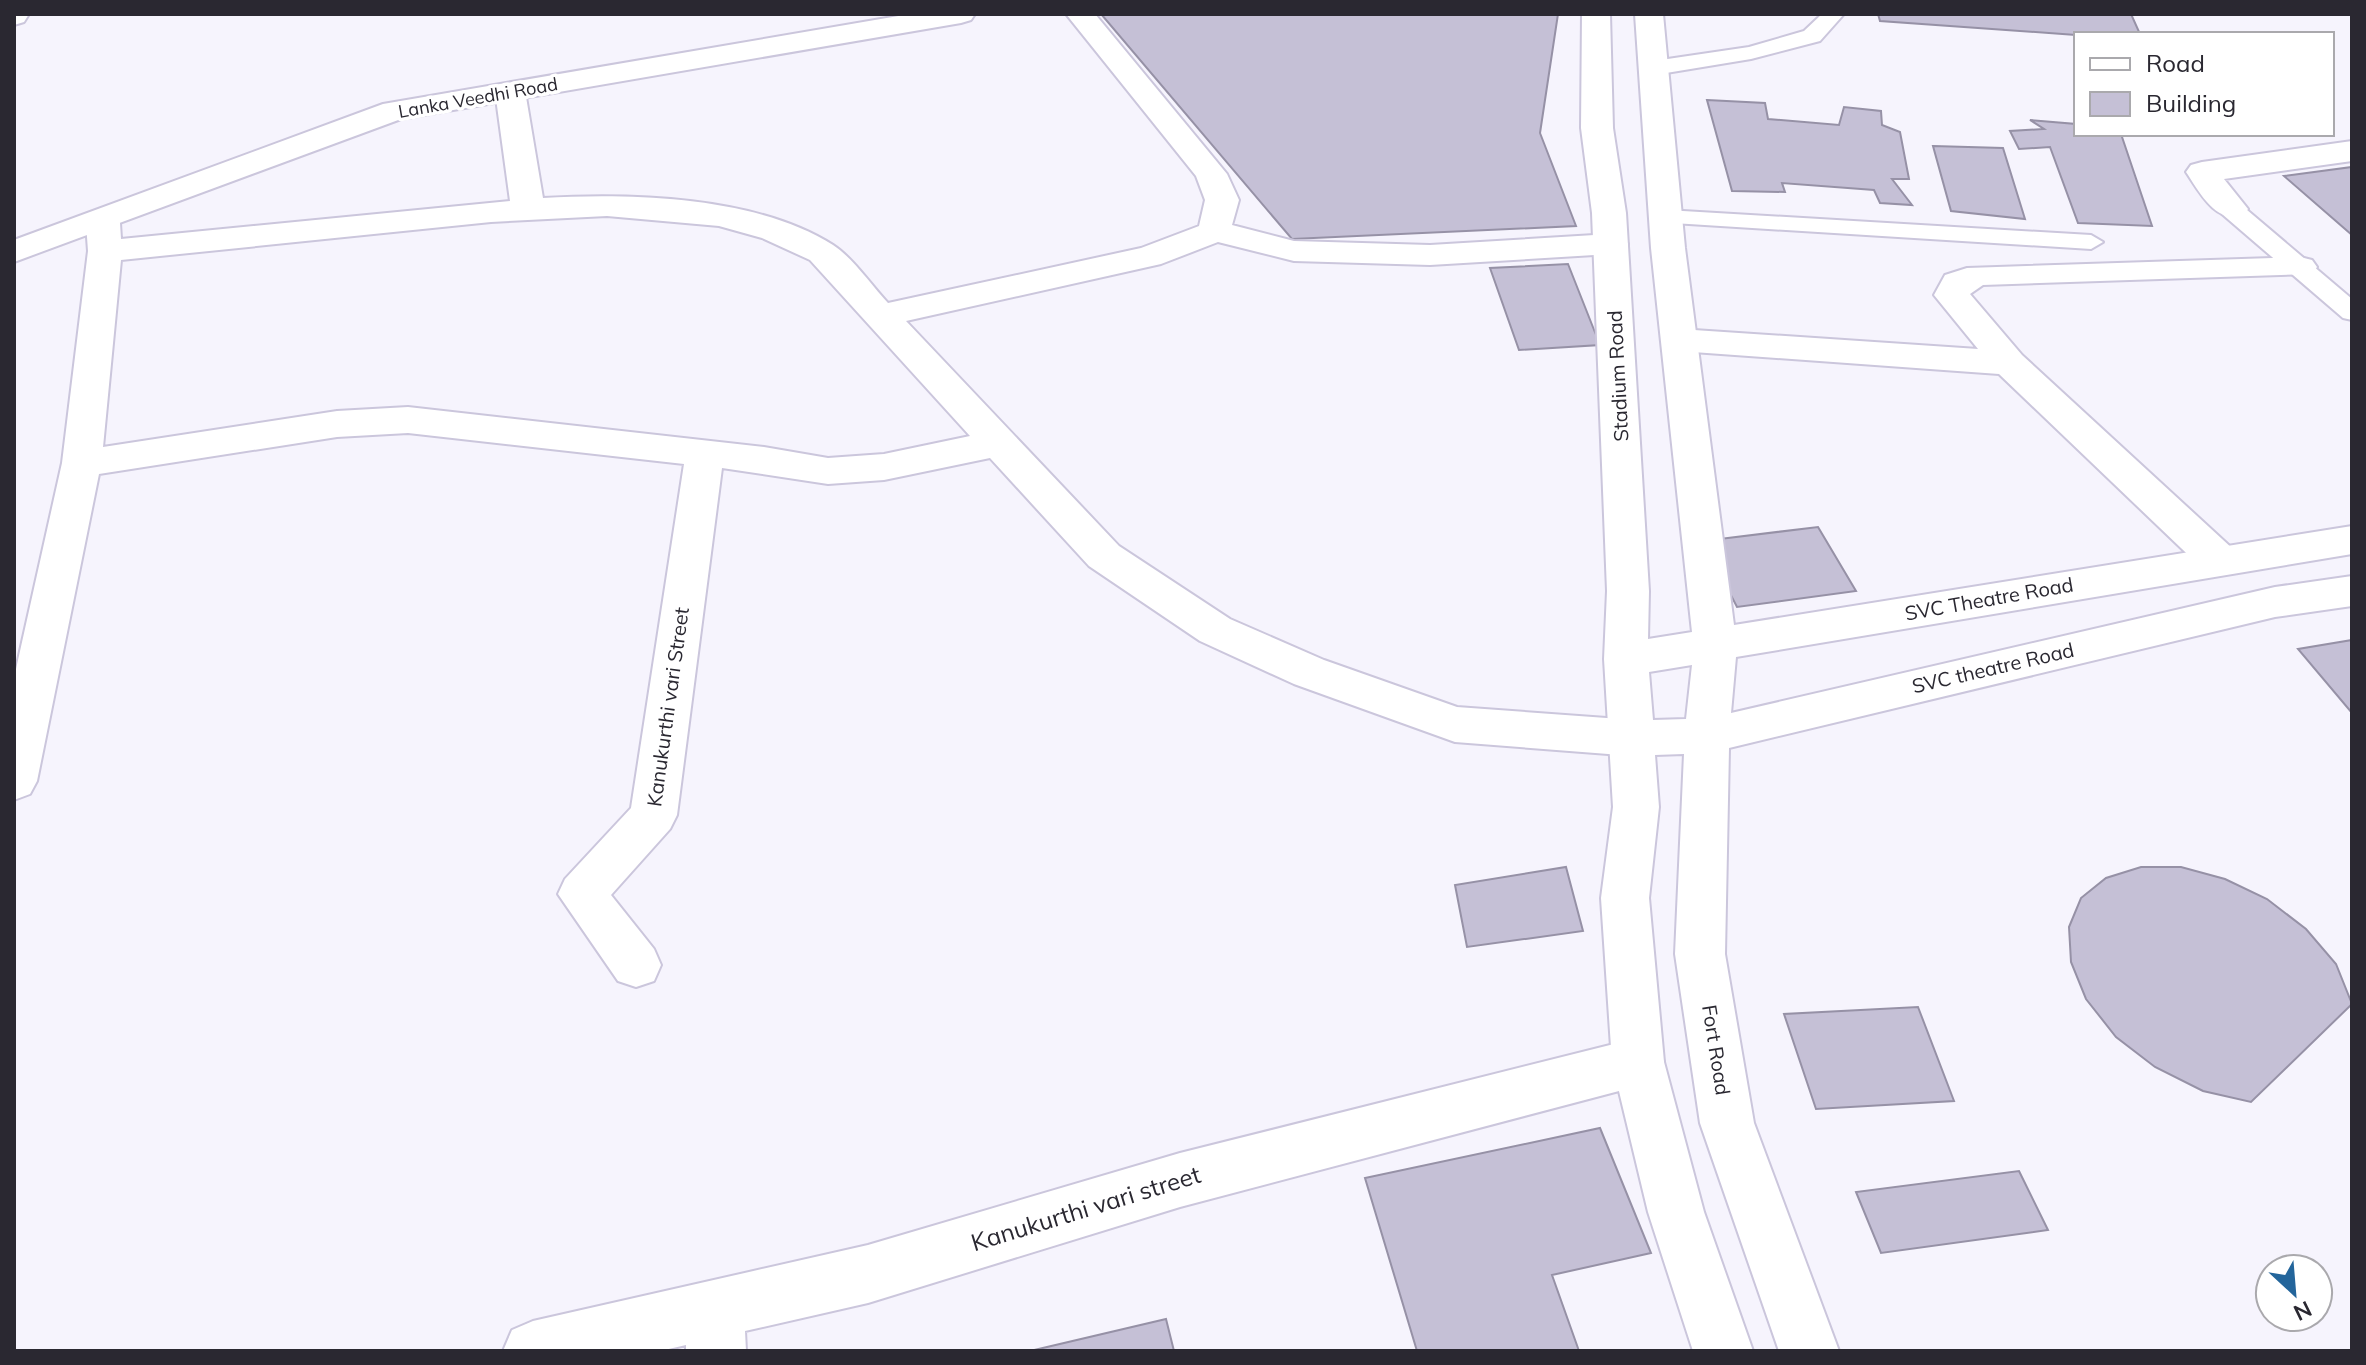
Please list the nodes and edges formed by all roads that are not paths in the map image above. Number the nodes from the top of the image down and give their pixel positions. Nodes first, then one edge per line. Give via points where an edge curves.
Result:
1 (961, 14) edge
2 (1080, 14) edge
3 (1596, 14) edge
4 (1649, 14) edge
5 (1834, 14) edge
6 (1654, 68) junction
7 (510, 91) junction
8 (2352, 151) edge
9 (528, 209) junction
10 (2231, 209) joint
11 (1666, 217) junction
12 (1214, 231) junction
13 (104, 236) junction
14 (2091, 242) dead end
15 (1611, 244) junction
16 (14, 252) edge
17 (2300, 267) junction
18 (2352, 312) edge
19 (879, 316) junction
20 (1679, 340) junction
21 (2009, 363) junction
22 (998, 443) junction
23 (705, 453) junction
24 (82, 463) junction
25 (2352, 540) edge
26 (2219, 560) junction
27 (2352, 591) edge
28 (1715, 647) junction
29 (1626, 659) junction
30 (1707, 736) junction
31 (1634, 762) junction
32 (14, 781) edge
33 (636, 965) dead end
34 (1638, 1062) junction
35 (716, 1330) edge
36 (533, 1351) edge
37 (1723, 1351) edge
38 (1809, 1351) edge

1 - 7 street, Lanka Veedhi Road
2 - 12 street via 1211,174 1222,200
3 - 15 street, Stadium Road via 1597,128
4 - 6 street
5 - 6 lane via 1812,36 1751,53
6 - 11 street
7 - 9 street
7 - 13 street, Lanka Veedhi Road via 394,111
8 - 10 street via 2202,172
9 - 13 street, SVC theatre Road
9 - 19 street, SVC theatre Road via 577,206 693,214 792,235 822,253
10 - 17 lane
11 - 14 lane
11 - 20 street
12 - 15 street via 1309,251 1430,255
12 - 19 street via 1149,257
13 - 16 street, Lanka Veedhi Road
13 - 24 street
15 - 29 street, Stadium Road via 1628,591
17 - 18 lane
17 - 21 street via 1979,275 1957,283 1952,295
19 - 22 street, SVC theatre Road
20 - 21 street
20 - 28 street
21 - 26 street
22 - 23 street via 884,467 828,471
22 - 31 street, SVC theatre Road via 1104,556 1215,630 1309,672 1455,724
23 - 24 street via 408,420 337,424
23 - 33 street, Kanukurthi vari Street via 653,815 582,894
24 - 32 street
25 - 26 street, SVC Theatre Road
26 - 28 street, SVC Theatre Road
27 - 30 street, SVC theatre Road via 2275,602
28 - 29 street, SVC Theatre Road
28 - 30 street
29 - 31 street, Stadium Road
30 - 31 street, SVC theatre Road
30 - 38 street, Fort Road via 1700,954 1727,1123
31 - 34 street via 1636,807 1625,898
34 - 35 street, Kanukurthi vari street via 1180,1180 868,1274
34 - 37 street via 1676,1212
35 - 36 street, Kanukurthi vari street

